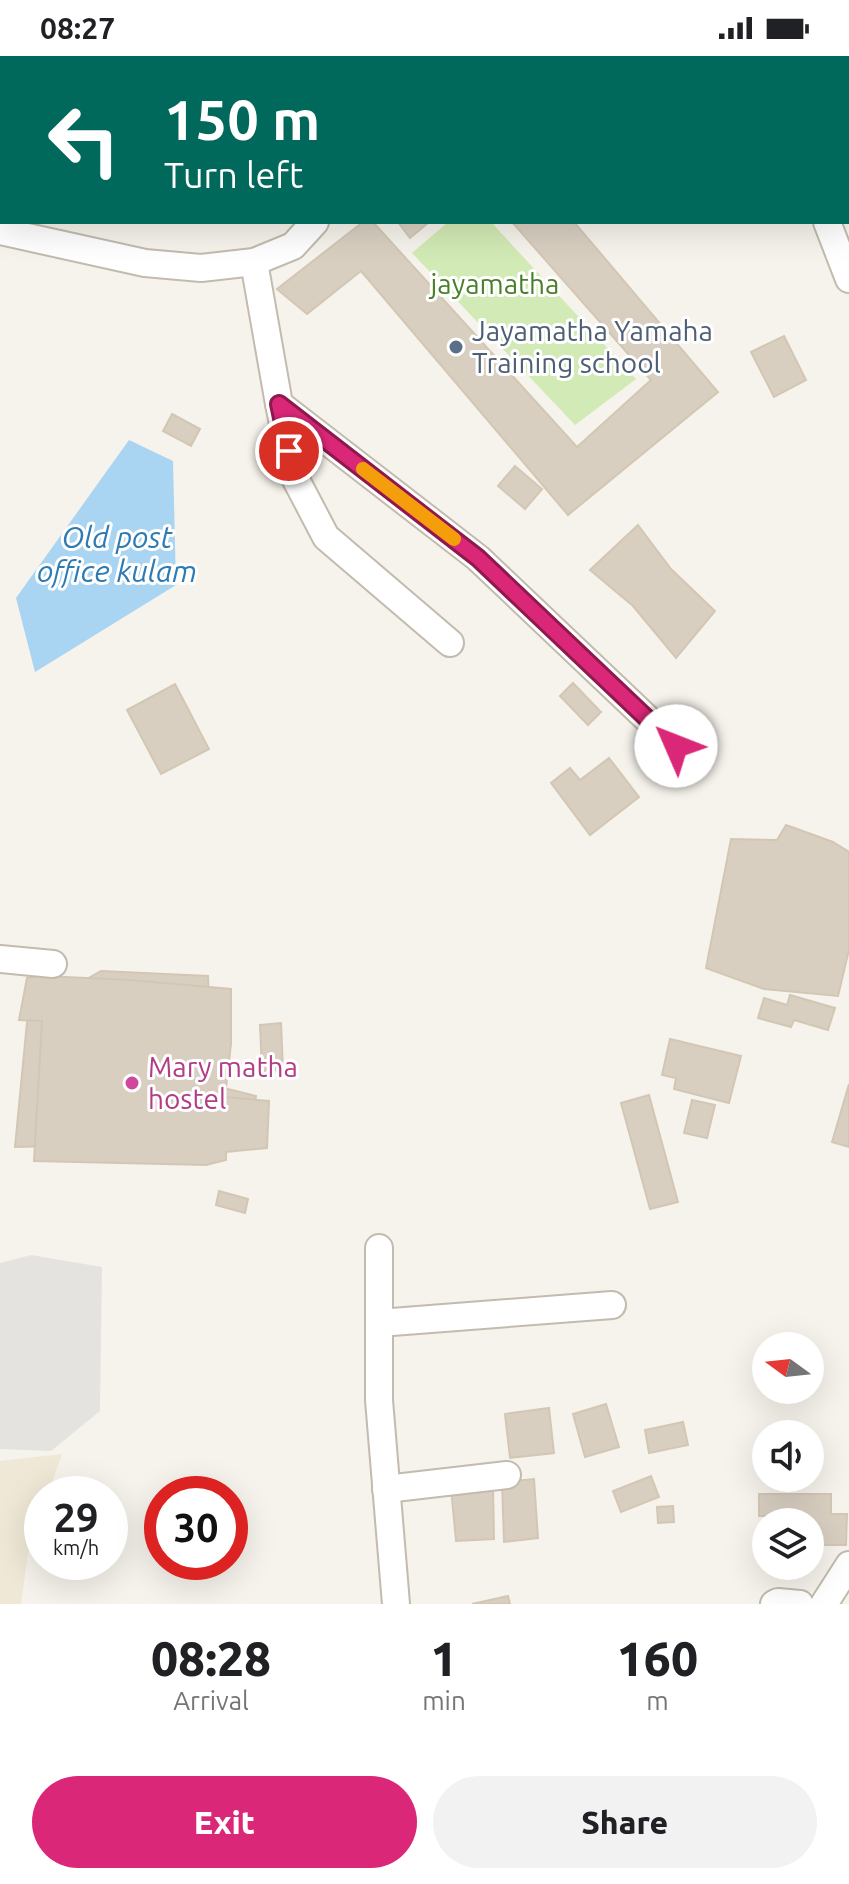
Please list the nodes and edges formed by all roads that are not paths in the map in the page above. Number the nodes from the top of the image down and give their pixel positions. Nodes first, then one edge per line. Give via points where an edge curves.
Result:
1 (313, 224) edge
2 (828, 224) edge
3 (0, 231) edge
4 (254, 262) junction
5 (849, 279) edge
6 (279, 404) junction
7 (450, 643) dead end
8 (676, 746) dead end
9 (0, 959) edge
10 (53, 964) dead end
11 (379, 1248) dead end
12 (612, 1305) dead end
13 (379, 1323) junction
14 (507, 1475) dead end
15 (386, 1489) junction
16 (849, 1565) edge
17 (396, 1604) edge
18 (774, 1604) edge
19 (800, 1604) edge
20 (824, 1604) edge

1 - 4 street via 293,246
2 - 5 street
3 - 4 street via 145,263 201,268
4 - 6 street
6 - 7 street via 293,474 326,537
6 - 8 street via 478,558
9 - 10 street
11 - 13 street
12 - 13 street
13 - 15 street
14 - 15 street
15 - 17 street
16 - 20 street
18 - 19 street

